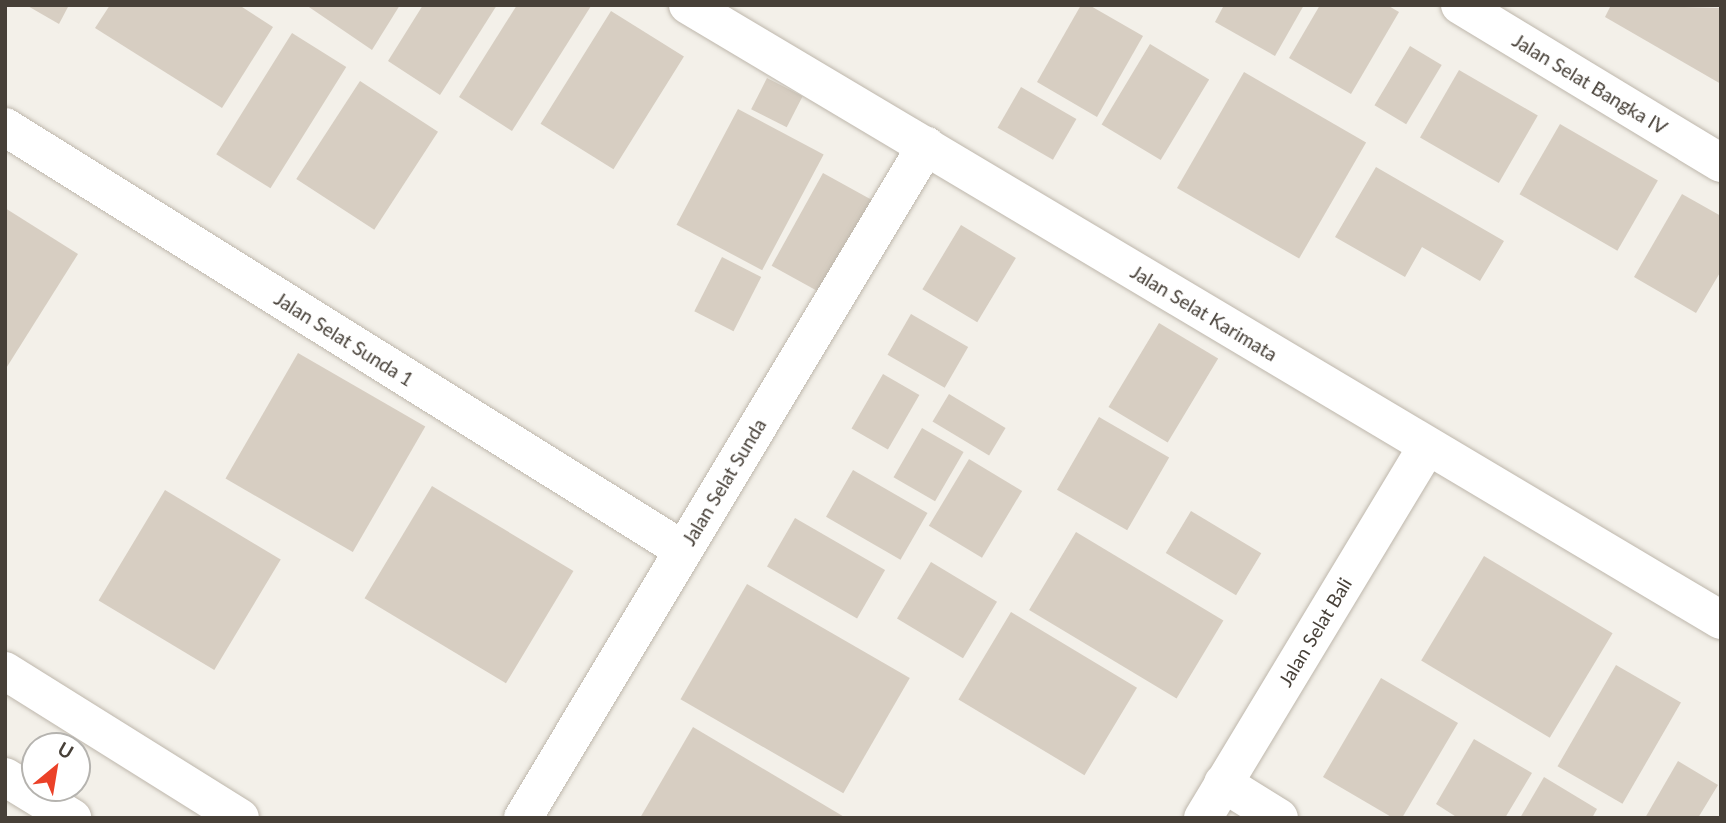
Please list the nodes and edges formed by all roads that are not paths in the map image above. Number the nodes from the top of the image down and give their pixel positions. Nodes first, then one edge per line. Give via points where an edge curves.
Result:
1 (688, 5) edge
2 (1460, 5) edge
3 (5, 127) edge
4 (926, 146) junction
5 (1721, 163) edge
6 (1427, 446) junction
7 (683, 550) junction
8 (1720, 617) edge
9 (5, 671) edge
10 (5, 777) edge
11 (1223, 783) junction
12 (72, 818) edge
13 (240, 818) edge
14 (523, 818) edge
15 (1203, 818) edge
16 (1279, 818) edge

1 - 4 street, Jalan Selat Karimata
2 - 5 street, Jalan Selat Bangka IV
3 - 7 street, Jalan Selat Sunda 1
4 - 6 street, Jalan Selat Karimata
4 - 7 street, Jalan Selat Sunda
6 - 8 street, Jalan Selat Karimata
6 - 11 street, Jalan Selat Bali
7 - 14 street, Jalan Selat Sunda
9 - 13 street
10 - 12 street
11 - 15 street, Jalan Selat Bali
11 - 16 street

